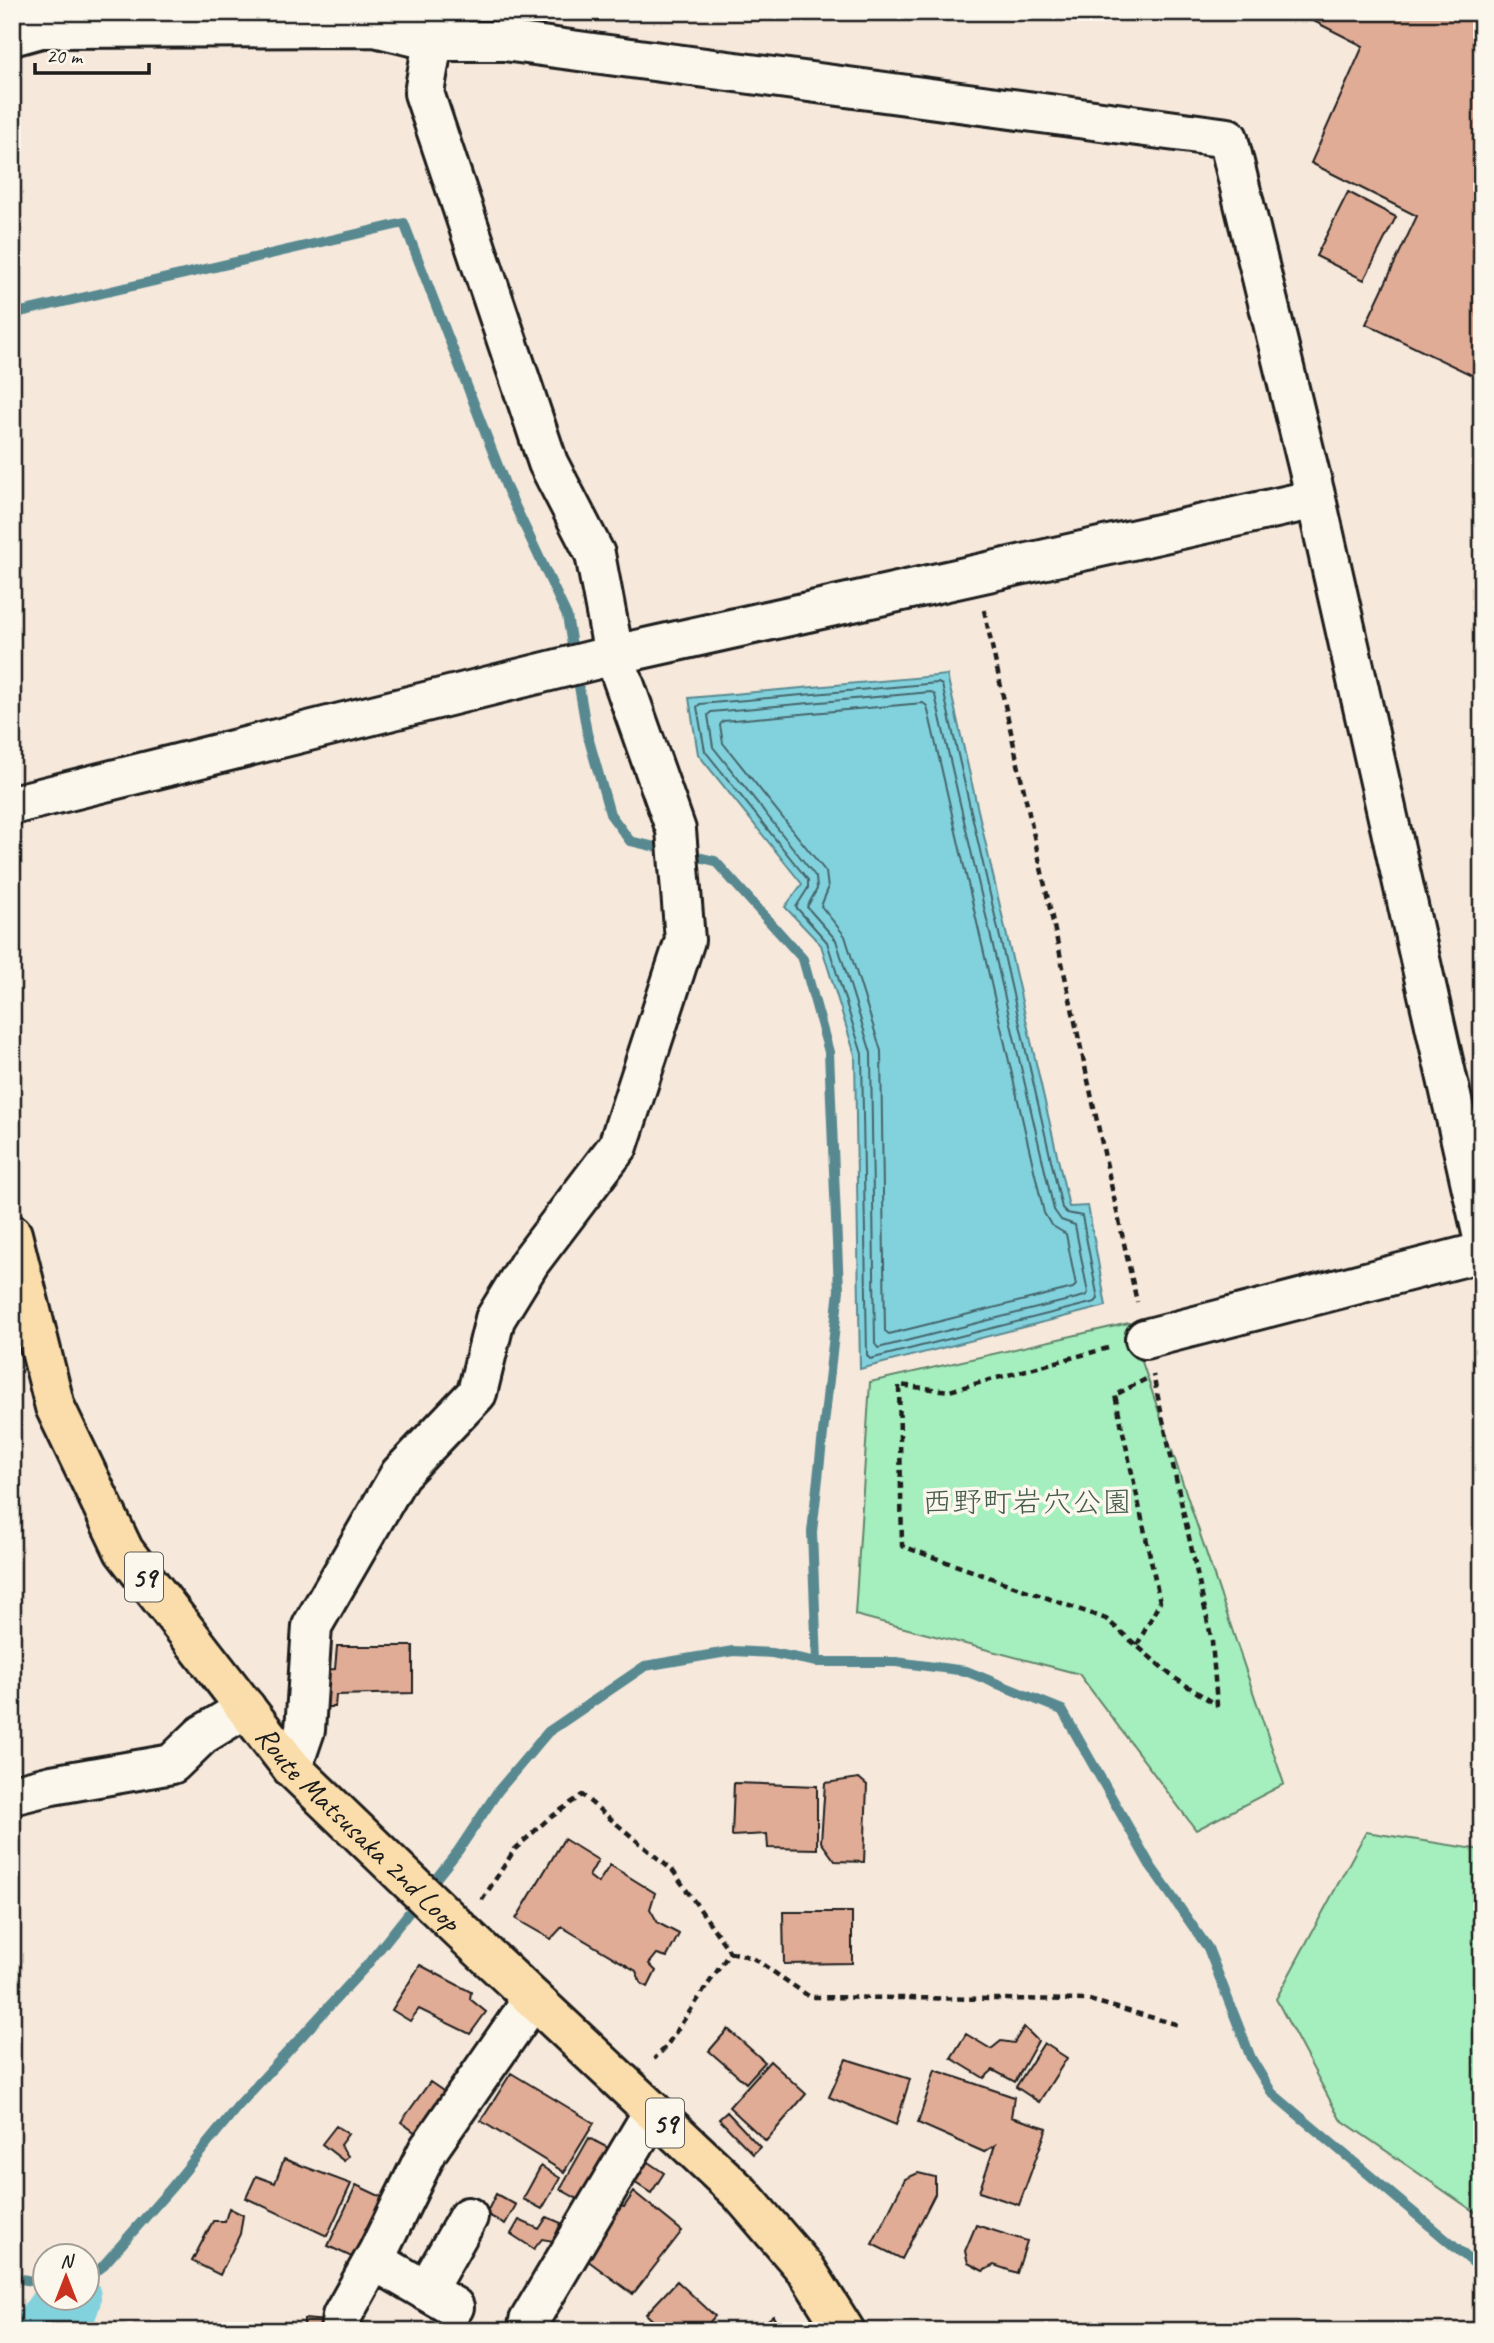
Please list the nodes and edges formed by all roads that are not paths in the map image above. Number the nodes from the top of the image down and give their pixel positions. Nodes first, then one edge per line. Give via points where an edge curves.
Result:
1 (442, 27) edge
2 (12, 36) edge
3 (1316, 499) junction
4 (614, 655) junction
5 (12, 806) edge
6 (1482, 1233) edge
7 (12, 1234) edge
8 (1482, 1252) edge
9 (1149, 1357) road end
10 (246, 1709) junction
11 (292, 1768) junction
12 (12, 1795) edge
13 (533, 1999) junction
14 (653, 2112) junction
15 (468, 2217) dead end
16 (378, 2252) junction
17 (529, 2321) dead end
18 (340, 2331) edge
19 (845, 2331) edge

1 - 2 street via 40,28
1 - 3 street via 504,41 1228,138
1 - 4 street via 424,93 548,463 595,554
3 - 4 street
3 - 6 street
4 - 5 street
4 - 11 street via 676,830 685,940 618,1146 530,1262 495,1319 477,1393 400,1474 312,1626 305,1731
7 - 10 main road, Route Matsusaka 2nd Loop / 59 via 55,1407 124,1551
8 - 9 street
10 - 11 main road, Route Matsusaka 2nd Loop / 59
10 - 12 street via 202,1735 172,1765
11 - 13 main road, Route Matsusaka 2nd Loop / 59
13 - 14 main road, Route Matsusaka 2nd Loop / 59
13 - 16 street via 428,2150
14 - 17 street
14 - 19 main road, Route Matsusaka 2nd Loop / 59 via 757,2212 807,2271
15 - 16 street via 440,2299 384,2266
16 - 18 street via 342,2316

